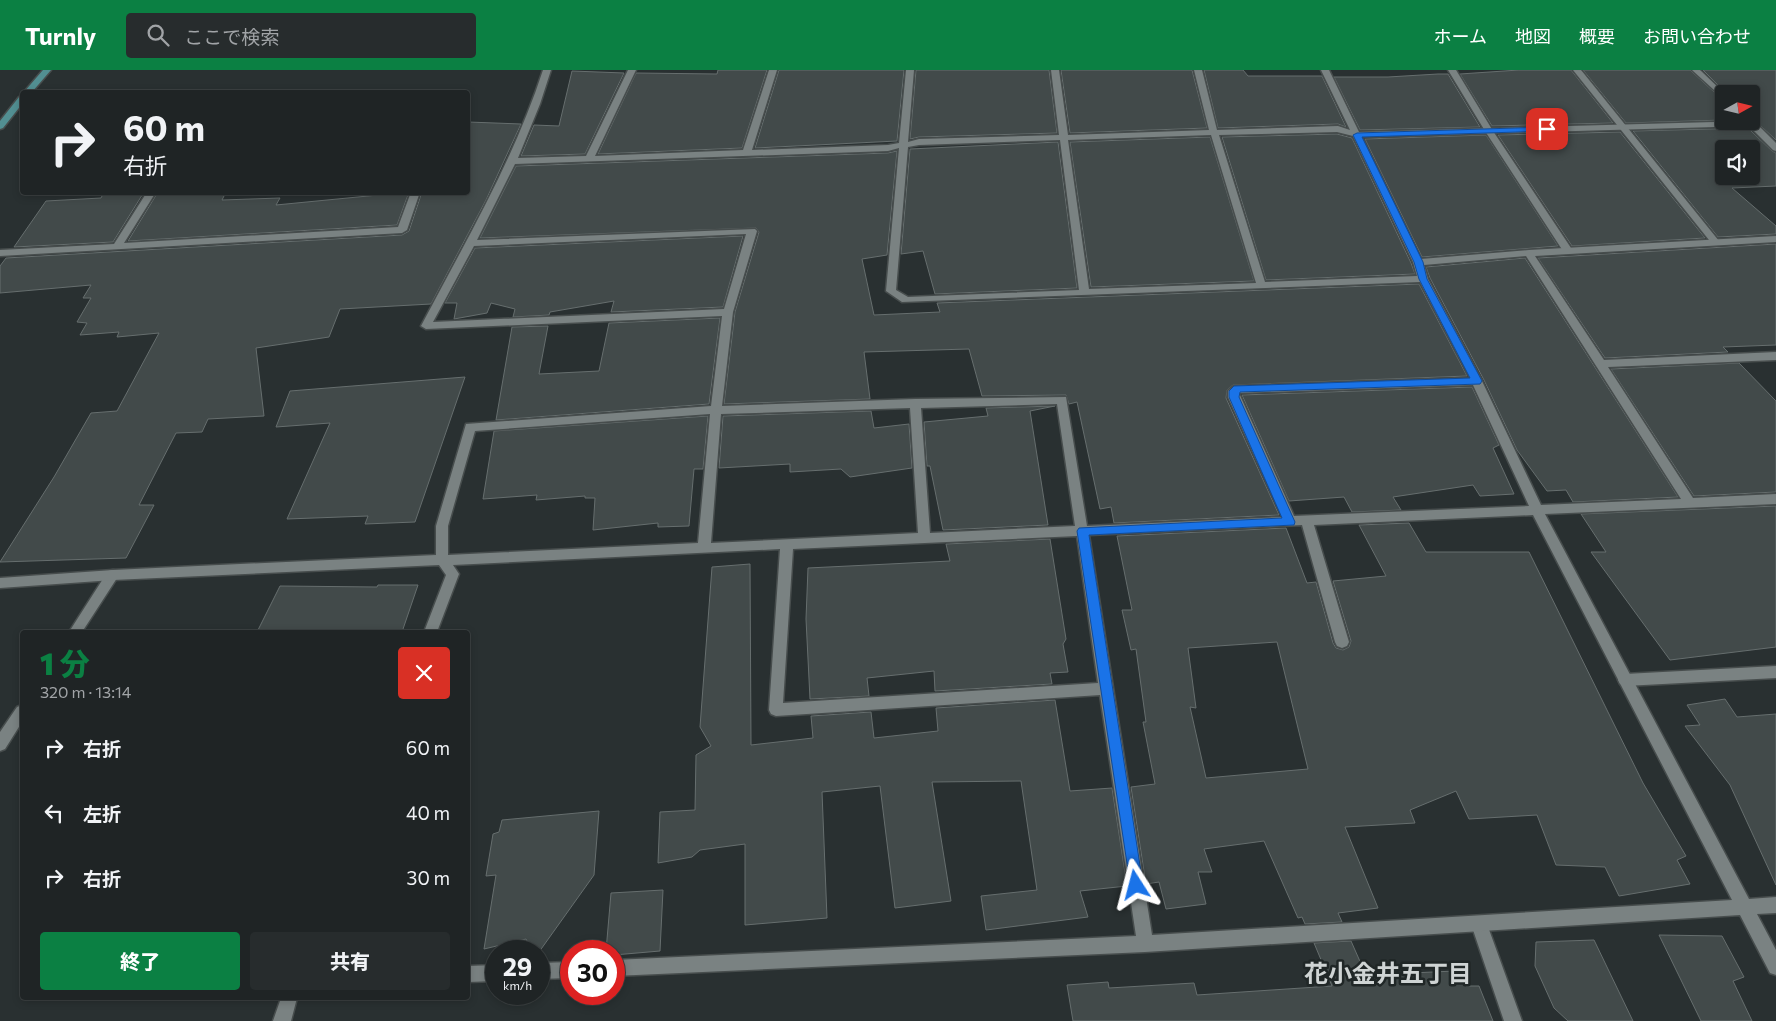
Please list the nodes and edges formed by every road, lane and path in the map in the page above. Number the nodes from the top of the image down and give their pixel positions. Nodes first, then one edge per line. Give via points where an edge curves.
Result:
1 (47, 70) edge
2 (547, 70) edge
3 (632, 70) edge
4 (773, 70) edge
5 (910, 70) edge
6 (1056, 70) edge
7 (1198, 70) edge
8 (1325, 70) edge
9 (1452, 70) edge
10 (1577, 70) edge
11 (1696, 70) edge
12 (1715, 88) edge
13 (30, 90) edge
14 (20, 101) edge
15 (1715, 123) edge
16 (0, 126) edge
17 (1624, 127) junction
18 (1758, 130) edge
19 (1489, 131) junction
20 (1214, 133) junction
21 (1357, 135) junction
22 (1065, 138) junction
23 (904, 145) junction
24 (1776, 148) edge
25 (746, 154) junction
26 (589, 159) junction
27 (514, 161) junction
28 (150, 195) edge
29 (415, 195) edge
30 (1776, 239) edge
31 (1716, 242) junction
32 (469, 243) junction
33 (117, 246) junction
34 (1568, 250) junction
35 (0, 252) edge
36 (1529, 253) junction
37 (1418, 262) junction
38 (1423, 279) junction
39 (1261, 284) junction
40 (1084, 292) junction
41 (728, 312) junction
42 (1776, 356) edge
43 (1600, 364) junction
44 (1477, 381) junction
45 (915, 403) junction
46 (716, 410) junction
47 (1776, 499) edge
48 (1690, 503) junction
49 (1537, 510) junction
50 (1307, 521) junction
51 (1290, 522) junction
52 (1083, 531) junction
53 (924, 538) junction
54 (787, 545) junction
55 (704, 548) junction
56 (442, 560) junction
57 (113, 575) junction
58 (0, 583) edge
59 (76, 630) edge
60 (432, 630) edge
61 (1342, 642) dead end
62 (1776, 672) edge
63 (1625, 680) junction
64 (1106, 689) junction
65 (20, 714) edge
66 (0, 744) edge
67 (1776, 906) edge
68 (1745, 908) junction
69 (1478, 924) junction
70 (1145, 944) junction
71 (1776, 967) edge
72 (625, 968) edge
73 (485, 973) edge
74 (470, 974) edge
75 (288, 1000) edge
76 (282, 1021) edge
77 (1513, 1021) edge

1 - 13 main road
2 - 27 street
3 - 26 street
4 - 25 street
5 - 23 street
6 - 22 street
7 - 20 street
8 - 21 street
9 - 19 street
10 - 17 street
11 - 12 street
14 - 16 main road
15 - 17 street
17 - 19 street
17 - 31 street
18 - 24 street
19 - 21 street
19 - 34 street
20 - 21 street via 1338,129
20 - 22 street
20 - 39 street
21 - 37 street
22 - 23 street
22 - 40 street
23 - 25 street
23 - 40 street via 891,291 906,300
25 - 26 street
26 - 27 street
27 - 32 street
28 - 33 street
29 - 33 street via 402,230
30 - 31 street
31 - 34 street
32 - 41 street via 752,231
32 - 41 street via 426,326
33 - 35 street
34 - 36 street
36 - 37 street
36 - 43 street
37 - 38 street
38 - 39 street
38 - 44 street
39 - 40 street
41 - 46 street
42 - 43 street
43 - 48 street
44 - 49 street
44 - 51 street via 1234,391
45 - 46 street
45 - 52 street via 1062,400
45 - 53 street
46 - 55 street
46 - 56 street via 470,427 442,526
47 - 48 street
48 - 49 street
49 - 50 street
49 - 63 street
50 - 51 street
50 - 61 street
51 - 52 street
52 - 53 street
52 - 64 street
53 - 54 street
54 - 55 street
54 - 64 street via 776,710
55 - 56 street
56 - 57 street
56 - 60 street via 453,574
57 - 58 street
57 - 59 street
62 - 63 street
63 - 68 street
64 - 70 street
65 - 66 street
67 - 68 street
68 - 69 street
68 - 71 street
69 - 70 street
69 - 77 street
70 - 72 street
73 - 74 street
75 - 76 street

